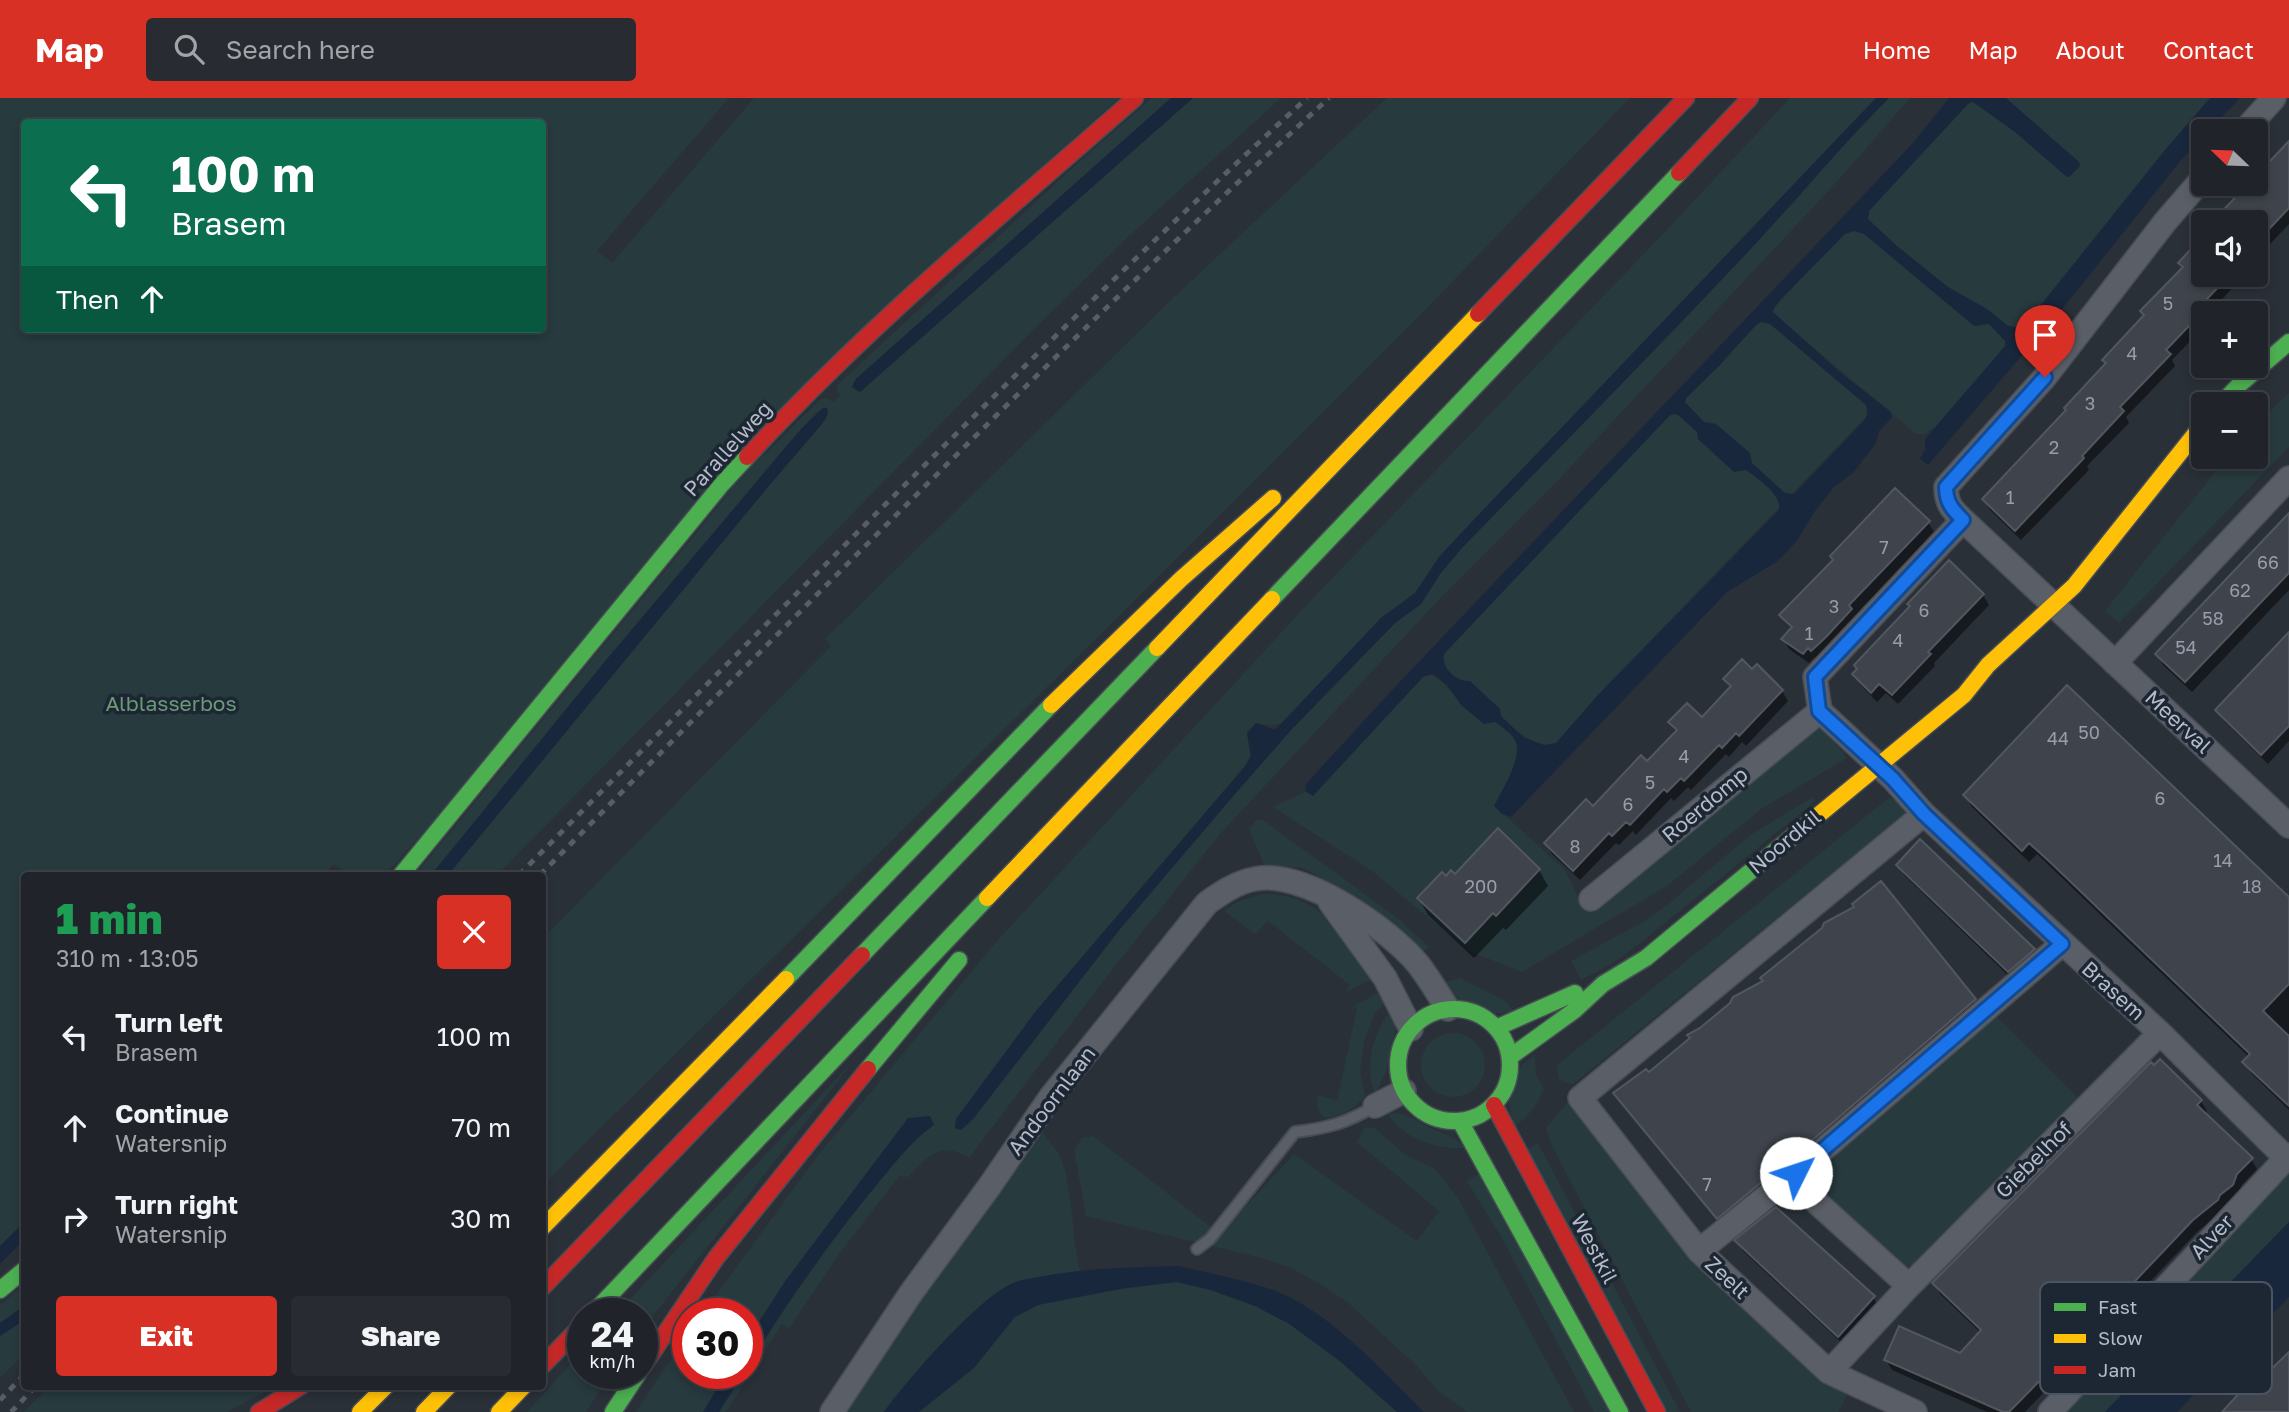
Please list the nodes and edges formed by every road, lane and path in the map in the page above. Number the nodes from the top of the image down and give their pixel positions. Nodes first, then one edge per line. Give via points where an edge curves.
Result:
1 (1135, 98) edge
2 (1686, 98) edge
3 (1750, 98) edge
4 (2274, 98) edge
5 (2255, 119) edge
6 (2191, 192) edge
7 (2289, 342) edge
8 (2289, 362) edge
9 (1422, 373) junction
10 (2232, 392) edge
11 (2252, 392) edge
12 (2191, 439) edge
13 (2191, 460) edge
14 (1306, 470) dead end
15 (2289, 478) edge
16 (1285, 488) dead end
17 (1963, 520) junction
18 (2108, 569) dead end
19 (2071, 608) junction
20 (2024, 654) dead end
21 (2115, 663) junction
22 (1188, 688) junction
23 (1964, 695) junction
24 (1819, 711) junction
25 (1880, 767) junction
26 (1118, 784) dead end
27 (1924, 814) junction
28 (2286, 816) edge
29 (403, 872) edge
30 (1326, 896) junction
31 (1591, 899) dead end
32 (2062, 944) junction
33 (965, 953) dead end
34 (1603, 984) junction
35 (1448, 1009) junction
36 (1496, 1028) junction
37 (1411, 1029) junction
38 (2160, 1033) junction
39 (1510, 1057) junction
40 (1404, 1091) junction
41 (1494, 1105) junction
42 (1375, 1106) joint
43 (1460, 1121) junction
44 (2287, 1157) edge
45 (1796, 1173) junction
46 (594, 1176) junction
47 (546, 1211) edge
48 (546, 1224) edge
49 (1197, 1249) dead end
50 (1699, 1251) junction
51 (21, 1272) edge
52 (2171, 1282) edge
53 (546, 1285) edge
54 (1909, 1286) junction
55 (0, 1290) edge
56 (607, 1298) edge
57 (567, 1340) edge
58 (658, 1344) edge
59 (546, 1362) edge
60 (1829, 1372) junction
61 (628, 1389) edge
62 (295, 1390) edge
63 (382, 1390) edge
64 (445, 1390) edge
65 (520, 1390) edge
66 (2067, 1394) edge
67 (259, 1412) edge
68 (360, 1412) edge
69 (424, 1412) edge
70 (499, 1412) edge
71 (613, 1412) edge
72 (832, 1412) edge
73 (1620, 1412) edge
74 (1657, 1412) edge
75 (1915, 1412) edge
76 (2050, 1412) edge

1 - 29 main road, Parallelweg via 772,428
2 - 9 main road
3 - 22 main road
4 - 5 street
6 - 17 street, Meerval via 2045,377 1946,487 1950,508
7 - 10 main road
8 - 11 main road
9 - 14 main road
9 - 53 main road
12 - 19 main road, Noordkil via 2074,586
13 - 18 main road
15 - 21 street
16 - 46 main road via 1222,541 1054,702
17 - 19 street, Meerval
17 - 24 street via 1815,677
19 - 21 street, Meerval
19 - 23 main road, Noordkil via 1977,675
20 - 23 main road, Noordkil via 1982,687
21 - 28 street, Meerval
22 - 26 main road via 1144,755
22 - 56 main road
23 - 25 main road, Noordkil
24 - 25 street, Brasem
24 - 31 street, Roerdomp
25 - 27 street, Brasem
25 - 34 main road, Noordkil via 1646,958
27 - 32 street, Brasem
27 - 50 street, Zeelt via 1580,1098
30 - 35 street, Andoornlaan via 1359,914 1416,962
30 - 37 street via 1385,978
30 - 72 street, Andoornlaan via 1284,879 1256,878 1207,903 1050,1098
32 - 38 street, Brasem
32 - 45 street
33 - 58 main road via 716,1258
34 - 36 main road, Noordkil
34 - 39 main road, Noordkil
35 - 36 main road via 1480,1015
35 - 37 main road via 1427,1016
36 - 39 main road
37 - 40 main road via 1398,1059
38 - 44 street, Brasem
38 - 54 street, Giebelhof
39 - 41 main road via 1507,1083
40 - 42 street
40 - 43 main road via 1433,1117
41 - 43 main road
41 - 74 main road, Westkil
42 - 49 lane via 1328,1128 1295,1132 1210,1239
43 - 73 main road
44 - 52 street, Alver
45 - 50 street
45 - 54 street via 1803,1190
46 - 47 main road
46 - 48 main road
50 - 60 street, Zeelt
51 - 55 main road
54 - 60 street, Giebelhof
57 - 59 main road
60 - 75 street, Zeelt
61 - 71 main road
62 - 67 main road
63 - 68 main road
64 - 69 main road
65 - 70 main road
66 - 76 street, Alver

